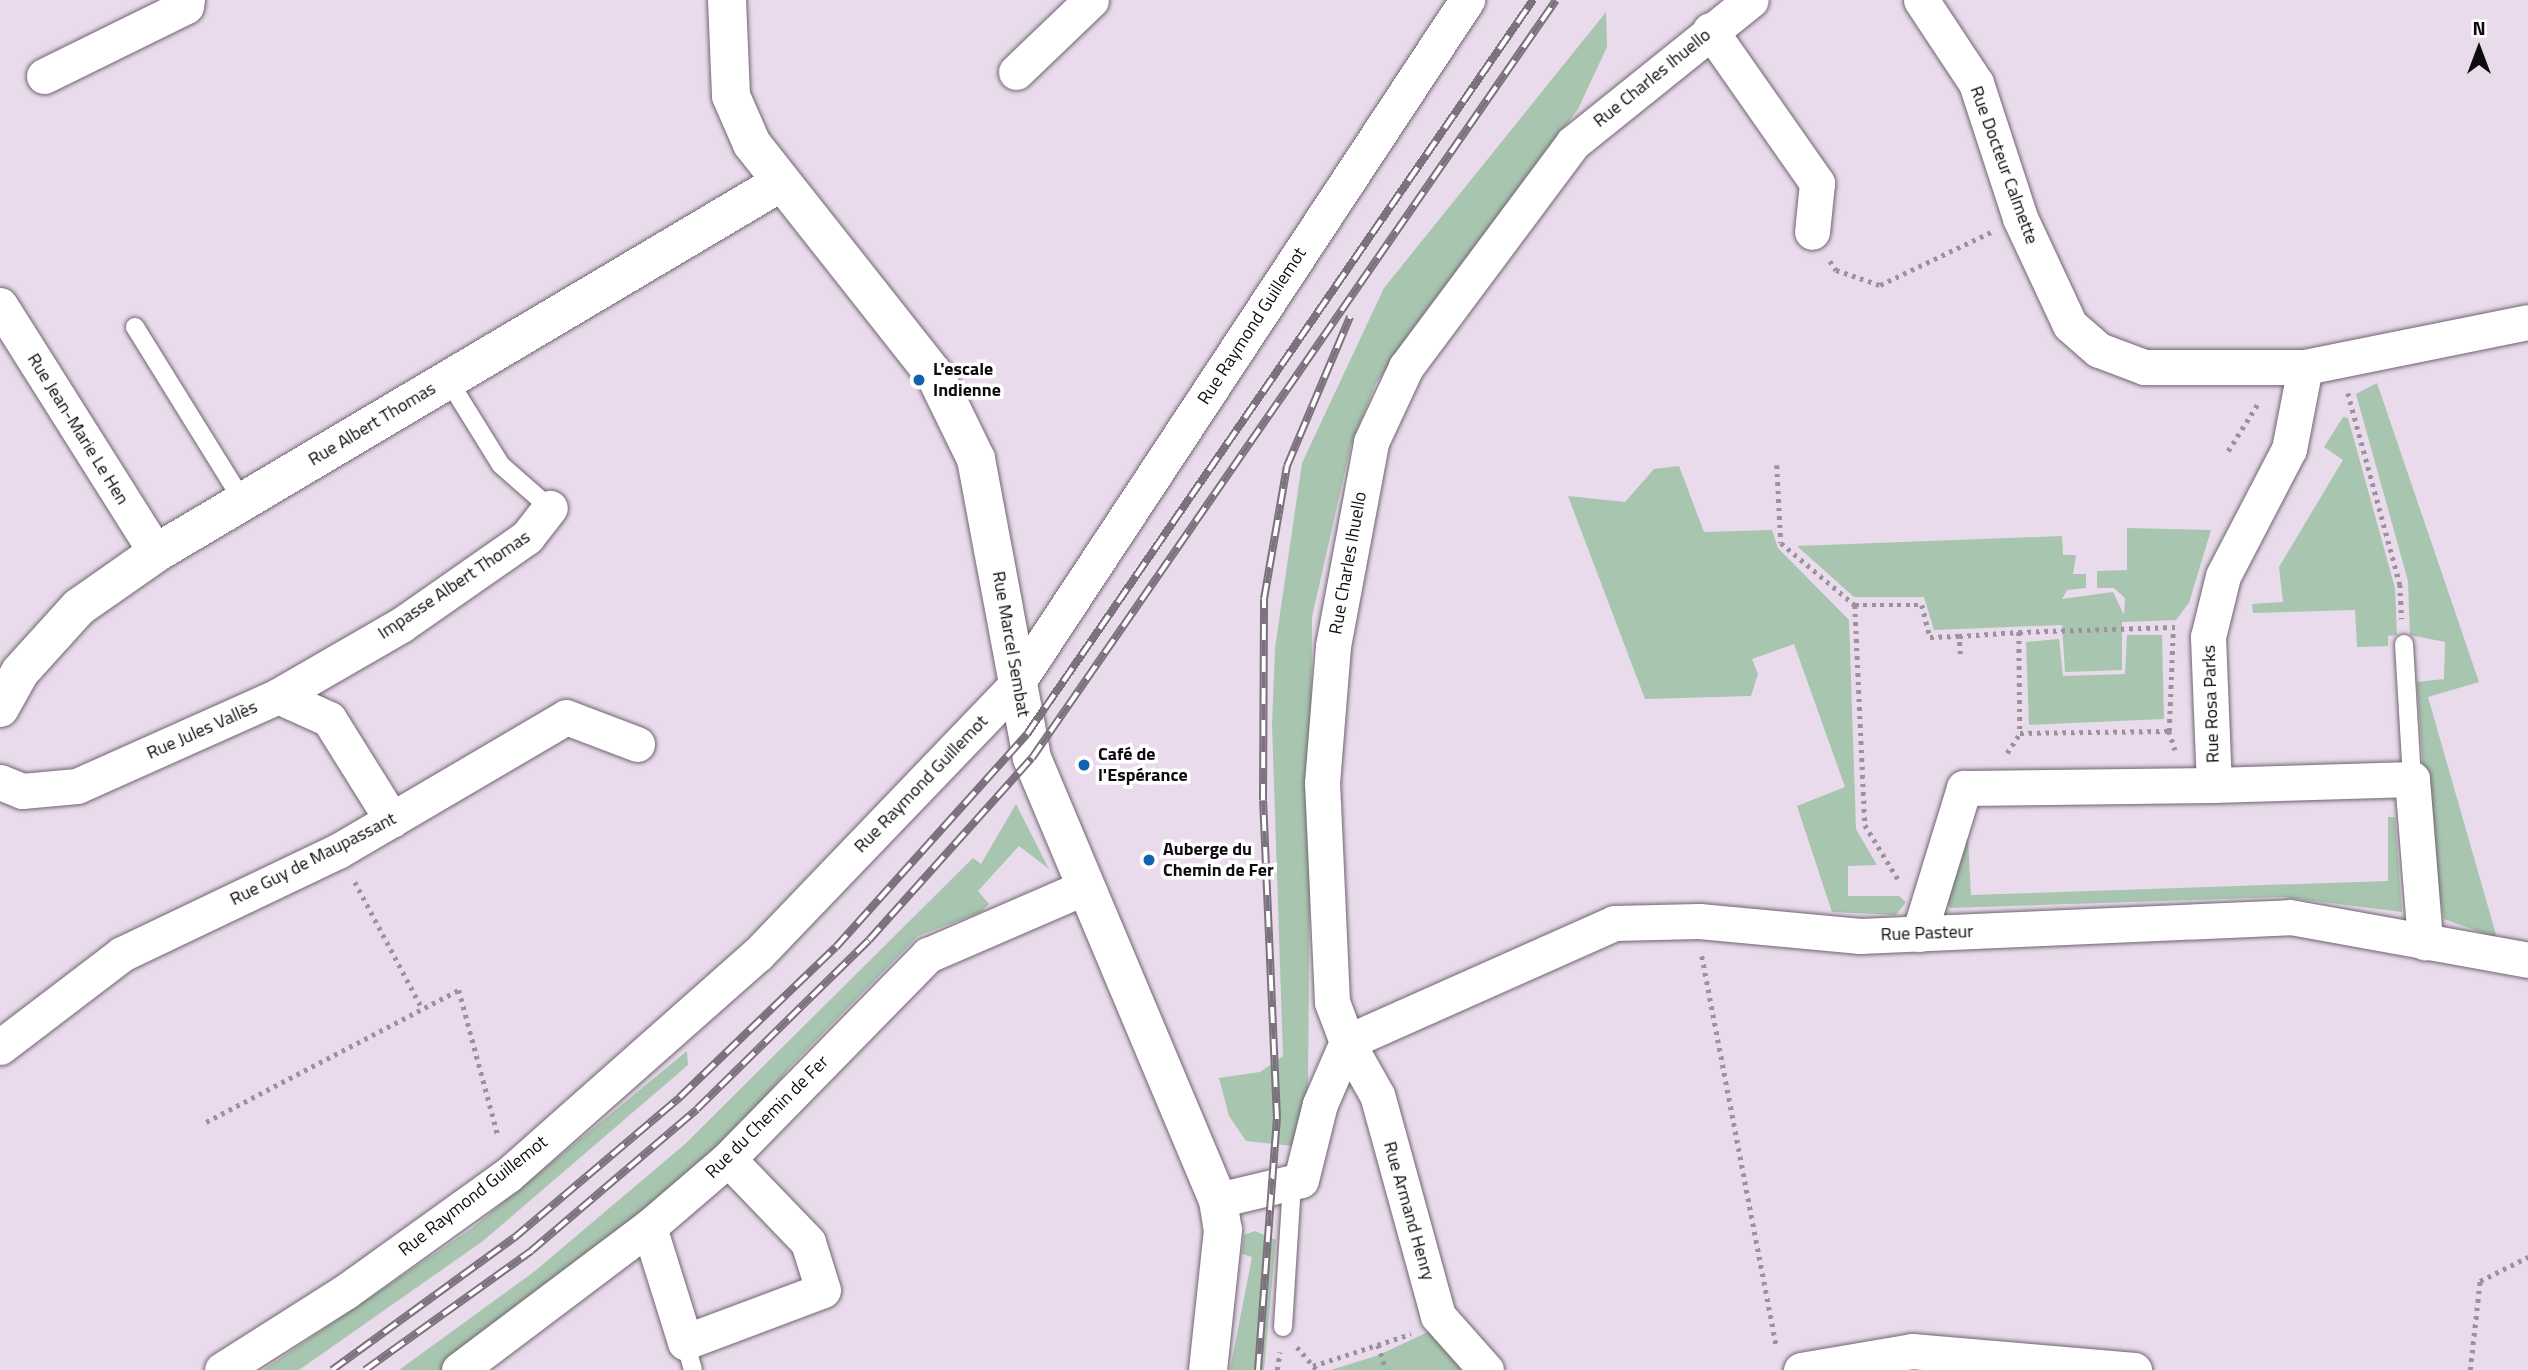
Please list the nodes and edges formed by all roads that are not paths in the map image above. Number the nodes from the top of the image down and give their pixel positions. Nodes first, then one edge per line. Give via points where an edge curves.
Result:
1 (187, 0) edge
2 (727, 0) edge
3 (1091, 0) edge
4 (1467, 0) edge
5 (1751, 0) edge
6 (1922, 0) edge
7 (1710, 30) junction
8 (1016, 72) dead end
9 (44, 76) dead end
10 (780, 183) junction
11 (1812, 232) road end
12 (0, 305) edge
13 (2528, 322) edge
14 (135, 327) dead end
15 (447, 378) junction
16 (2304, 381) junction
17 (243, 501) junction
18 (550, 508) joint
19 (156, 553) junction
20 (2404, 644) road end
21 (1015, 687) junction
22 (278, 696) junction
23 (0, 708) edge
24 (637, 744) dead end
25 (2412, 779) junction
26 (0, 782) edge
27 (2214, 785) junction
28 (392, 820) junction
29 (1085, 887) junction
30 (1919, 934) junction
31 (2424, 942) junction
32 (2528, 960) edge
33 (1347, 1042) junction
34 (0, 1047) edge
35 (728, 1159) junction
36 (1292, 1182) junction
37 (1218, 1200) junction
38 (649, 1227) junction
39 (1283, 1327) dead end
40 (689, 1356) edge
41 (2000, 1363) edge
42 (1790, 1365) edge
43 (222, 1370) edge
44 (459, 1370) edge
45 (1208, 1370) edge
46 (1486, 1370) edge
47 (2134, 1370) edge

1 - 9 street via 186,6
2 - 10 street, Rue Marcel Sembat via 731,96 752,144
3 - 8 street
4 - 21 street, Rue Raymond Guillemot
5 - 7 street, Rue Charles Ihuello
6 - 16 street, Rue Docteur Calmette via 1976,83 2020,218 2070,325 2099,350 2144,366 2266,366
7 - 11 street via 1817,183
7 - 33 street, Rue Charles Ihuello via 1573,144 1406,367 1371,442 1333,646 1322,783 1332,1002
10 - 15 street, Rue Albert Thomas
10 - 21 street, Rue Marcel Sembat via 936,377 960,417 976,459 1000,577
12 - 19 street, Rue Jean-Marie Le Hen
13 - 16 street, Rue Docteur Calmette
14 - 17 lane
15 - 17 street, Rue Albert Thomas
15 - 18 lane, Impasse Albert Thomas via 501,465
16 - 27 street, Rue Rosa Parks via 2289,449 2222,576 2208,637
17 - 19 street, Rue Albert Thomas
18 - 22 street, Impasse Albert Thomas via 527,537 412,618
19 - 23 street, Rue Albert Thomas via 79,607 20,672
20 - 25 lane
21 - 29 street, Rue Marcel Sembat via 1032,758
21 - 43 street, Rue Raymond Guillemot via 758,954 508,1175 345,1293
22 - 26 street, Rue Jules Vallès via 77,786 22,791
22 - 28 street, Rue Jules Vallès via 329,719
24 - 28 street, Rue Guy de Maupassant via 566,717
25 - 27 street, Rue Rosa Parks
25 - 31 street
27 - 30 street via 1975,788
28 - 34 street, Rue Guy de Maupassant via 122,954
29 - 35 street, Rue du Chemin de Fer via 928,955
29 - 37 street, Rue Marcel Sembat
30 - 31 street, Rue Pasteur via 2290,917
30 - 33 street, Rue Pasteur via 1860,936 1699,921 1614,923
31 - 32 street, Rue Pasteur
33 - 36 street via 1320,1104 1301,1180
33 - 46 street, Rue Armand Henry via 1377,1095 1438,1316
35 - 38 street, Rue du Chemin de Fer
35 - 40 street via 808,1242 823,1290
36 - 37 street
36 - 39 lane
37 - 45 street, Rue Marcel Sembat via 1223,1230
38 - 40 street
38 - 44 street, Rue du Chemin de Fer
41 - 42 street via 1912,1351
41 - 47 street

